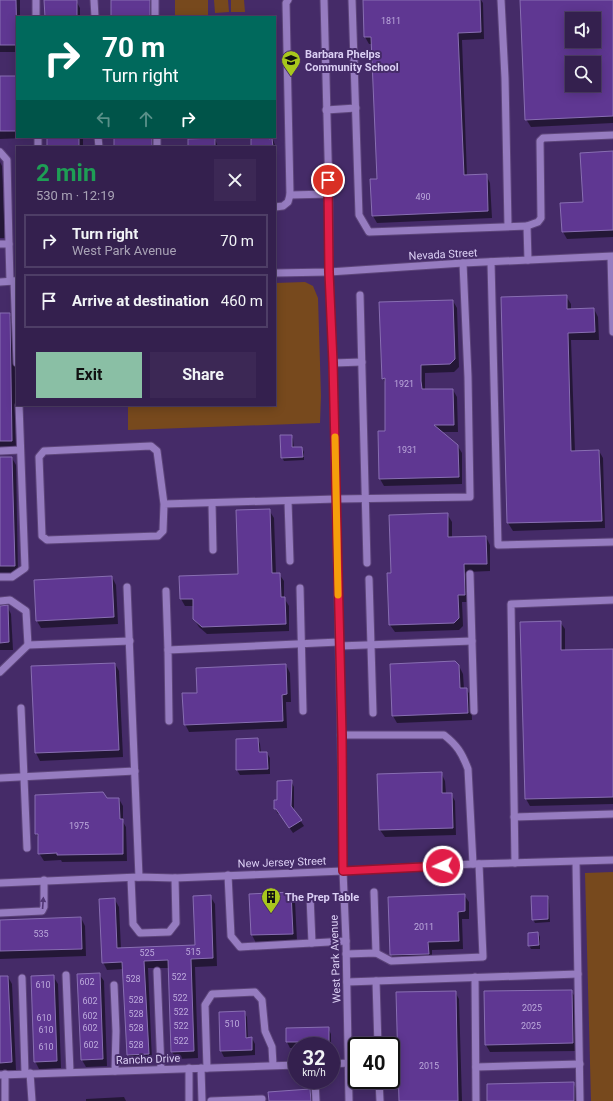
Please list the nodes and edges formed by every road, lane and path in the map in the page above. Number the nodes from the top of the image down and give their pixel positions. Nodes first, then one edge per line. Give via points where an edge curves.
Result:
1 (36, 0) edge
2 (94, 0) edge
3 (155, 0) edge
4 (288, 0) edge
5 (324, 0) edge
6 (352, 0) edge
7 (501, 0) edge
8 (36, 16) edge
9 (95, 16) edge
10 (155, 16) edge
11 (356, 108) junction
12 (326, 110) junction
13 (613, 135) edge
14 (0, 152) edge
15 (329, 194) junction
16 (290, 195) junction
17 (276, 207) edge
18 (508, 226) junction
19 (527, 226) junction
20 (0, 244) edge
21 (8, 244) junction
22 (612, 256) edge
23 (528, 260) junction
24 (491, 262) junction
25 (463, 263) junction
26 (329, 272) junction
27 (276, 273) edge
28 (14, 281) edge
29 (0, 282) edge
30 (360, 295) dead end
31 (613, 332) edge
32 (16, 336) edge
33 (362, 362) junction
34 (333, 363) junction
35 (18, 406) edge
36 (20, 450) junction
37 (0, 451) edge
38 (336, 499) junction
39 (366, 499) junction
40 (288, 501) junction
41 (212, 503) junction
42 (164, 504) junction
43 (613, 542) edge
44 (213, 550) dead end
45 (290, 561) dead end
46 (367, 563) dead end
47 (470, 574) dead end
48 (0, 577) edge
49 (369, 579) dead end
50 (127, 587) dead end
51 (300, 588) dead end
52 (166, 591) dead end
53 (613, 600) edge
54 (0, 601) edge
55 (130, 641) junction
56 (472, 641) junction
57 (301, 644) junction
58 (339, 644) junction
59 (28, 645) junction
60 (371, 645) junction
61 (168, 650) junction
62 (0, 672) edge
63 (21, 708) dead end
64 (303, 711) dead end
65 (474, 711) dead end
66 (373, 713) dead end
67 (169, 720) dead end
68 (342, 736) junction
69 (135, 771) junction
70 (24, 777) junction
71 (0, 778) edge
72 (613, 814) edge
73 (514, 817) junction
74 (28, 848) dead end
75 (613, 860) edge
76 (576, 862) junction
77 (515, 863) junction
78 (476, 864) junction
79 (343, 871) junction
80 (228, 875) junction
81 (139, 877) junction
82 (131, 878) junction
83 (175, 878) junction
84 (44, 880) junction
85 (0, 883) edge
86 (374, 892) dead end
87 (310, 896) dead end
88 (0, 913) edge
89 (346, 941) junction
90 (312, 943) junction
91 (376, 953) junction
92 (346, 954) junction
93 (157, 971) dead end
94 (578, 974) junction
95 (66, 975) dead end
96 (22, 978) dead end
97 (475, 978) junction
98 (376, 981) junction
99 (347, 982) junction
100 (114, 985) dead end
101 (348, 1037) edge
102 (378, 1037) edge
103 (580, 1064) junction
104 (288, 1065) edge
105 (273, 1066) junction
106 (476, 1067) junction
107 (189, 1068) junction
108 (204, 1068) junction
109 (161, 1069) junction
110 (115, 1071) junction
111 (70, 1072) junction
112 (28, 1073) junction
113 (2, 1074) edge
114 (315, 1089) edge
115 (349, 1089) edge
116 (379, 1089) edge
117 (262, 1099) dead end
118 (5, 1101) edge
119 (32, 1101) edge
120 (189, 1101) edge
121 (202, 1101) edge
122 (211, 1101) edge
123 (316, 1101) edge
124 (349, 1101) edge
125 (380, 1101) edge
126 (476, 1101) edge
127 (580, 1101) edge

1 - 8 street
2 - 9 street
3 - 10 street
4 - 16 street via 286,3
5 - 12 street, West Park Avenue
6 - 11 street
7 - 18 street
11 - 12 street
11 - 18 street via 359,215 369,232
12 - 15 street, West Park Avenue
13 - 19 street via 543,138 540,141 541,218
14 - 21 street via 7,160
15 - 16 street
15 - 26 street, West Park Avenue
16 - 17 street via 288,202
18 - 19 street
19 - 23 street
20 - 21 street
21 - 28 street
22 - 23 street, Nevada Street
22 - 31 street
23 - 24 street, Nevada Street
24 - 25 street, Nevada Street
24 - 43 street via 498,545
25 - 26 street, Nevada Street
25 - 39 street via 470,497
26 - 27 street, Nevada Street
26 - 34 street, West Park Avenue
28 - 29 street
28 - 32 street
30 - 33 street
33 - 34 street
33 - 39 street
34 - 38 street, West Park Avenue
35 - 36 street
36 - 37 street
36 - 48 street via 25,568 12,576
38 - 39 street
38 - 40 street
38 - 58 street, West Park Avenue
39 - 46 street
40 - 41 street
40 - 45 street
41 - 42 street
41 - 44 street
42 - 42 street via 162,531 158,536 47,540 42,536 39,457 44,451 151,446 157,451
47 - 56 street
49 - 60 street
50 - 55 street
51 - 57 street
52 - 61 street
53 - 73 street via 511,604
54 - 59 street via 10,600 26,610
55 - 59 street
55 - 69 street
56 - 60 street
56 - 65 street
57 - 58 street
57 - 61 street
57 - 64 street
58 - 60 street
58 - 68 street, West Park Avenue
59 - 62 street
60 - 66 street
61 - 67 street
63 - 70 street
68 - 78 street via 444,735 455,743 468,768
68 - 79 street, West Park Avenue
69 - 70 street
69 - 81 street
70 - 71 street
70 - 74 street
72 - 73 street
73 - 77 street
75 - 76 street, New Jersey Street
76 - 77 street, New Jersey Street
76 - 94 street
77 - 78 street, New Jersey Street
78 - 79 street, New Jersey Street
78 - 91 street via 483,957 391,961
79 - 80 street, New Jersey Street
79 - 89 street, West Park Avenue
80 - 83 street, New Jersey Street
80 - 90 street via 231,936 240,947
81 - 82 street, New Jersey Street
81 - 83 street, New Jersey Street
82 - 83 street via 132,924 140,933 169,932 176,923
82 - 84 street, New Jersey Street
84 - 85 street, New Jersey Street
88 -> 84 street via 42,911
86 - 91 street
87 - 90 street
89 - 90 street
89 - 92 street, West Park Avenue
91 - 92 street
92 - 99 street, West Park Avenue
93 - 109 street
94 - 97 street
94 - 103 street
95 - 111 street
96 - 112 street
97 - 98 street
97 - 106 street
98 - 99 street
98 - 102 street
99 - 101 street, West Park Avenue
100 - 110 street
103 - 106 street
103 - 127 street
104 - 105 street, Rancho Drive
105 - 108 street, Rancho Drive
105 - 108 street via 272,1047 265,1031 262,1000 255,992 212,994 205,1005
106 - 126 street
107 - 108 street, Rancho Drive
107 - 109 street, Rancho Drive
107 - 120 street
108 - 121 street
109 - 110 street, Rancho Drive
110 - 111 street, Rancho Drive
111 - 112 street, Rancho Drive
112 - 113 street, Rancho Drive
112 - 119 street
113 - 118 street
114 - 123 street
115 - 124 street, West Park Avenue
116 - 125 street
117 - 122 street

